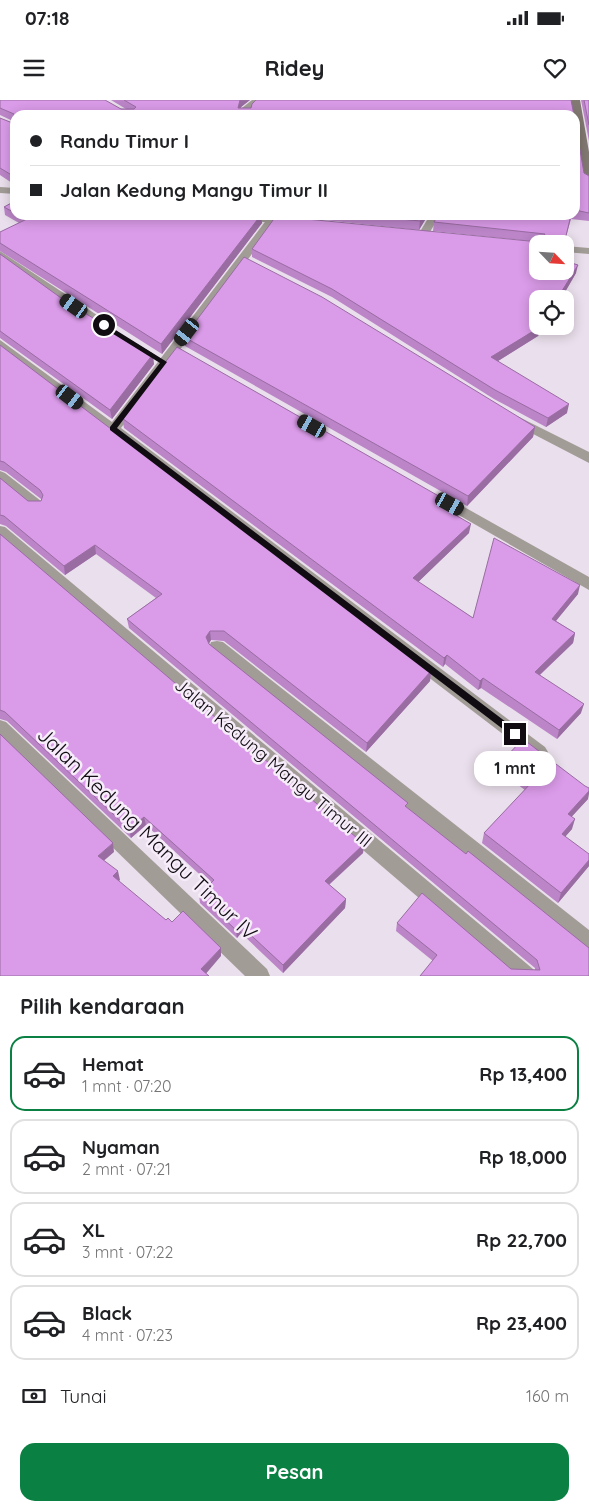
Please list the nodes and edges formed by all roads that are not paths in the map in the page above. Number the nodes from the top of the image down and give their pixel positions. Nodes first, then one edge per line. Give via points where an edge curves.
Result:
1 (580, 129) edge
2 (589, 181) edge
3 (272, 220) joint
4 (433, 220) edge
5 (308, 224) edge
6 (423, 235) edge
7 (574, 250) edge
8 (589, 251) edge
9 (0, 254) edge
10 (107, 327) edge
11 (0, 344) edge
12 (507, 414) edge
13 (113, 429) junction
14 (589, 458) edge
15 (0, 476) edge
16 (433, 494) edge
17 (36, 505) edge
18 (0, 531) edge
19 (589, 584) edge
20 (217, 647) dead end
21 (0, 726) edge
22 (553, 762) edge
23 (589, 944) edge
24 (260, 976) edge
25 (526, 976) edge

1 - 2 main road
3 - 5 street
3 - 13 street via 246,261 179,350 160,360
4 - 6 street
7 - 8 street
9 - 10 street
11 - 13 street
12 - 14 street
13 - 22 street
15 - 17 street
16 - 19 street
18 - 25 street, Jalan Kedung Mangu Timur III
20 - 23 street
21 - 24 street, Jalan Kedung Mangu Timur IV

